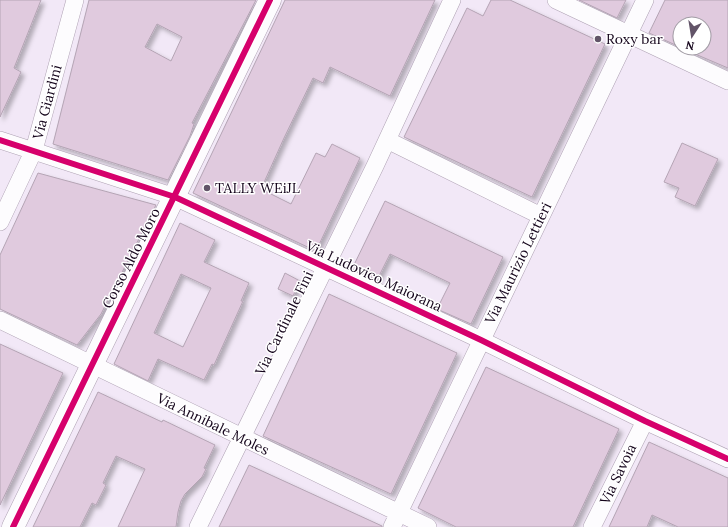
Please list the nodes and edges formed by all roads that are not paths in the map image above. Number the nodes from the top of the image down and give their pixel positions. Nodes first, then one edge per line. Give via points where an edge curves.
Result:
1 (75, 0) edge
2 (270, 0) edge
3 (452, 0) edge
4 (556, 0) edge
5 (645, 0) edge
6 (629, 35) junction
7 (728, 81) edge
8 (0, 140) edge
9 (387, 140) junction
10 (34, 150) junction
11 (175, 197) junction
12 (541, 216) junction
13 (0, 222) edge
14 (325, 267) junction
15 (0, 320) edge
16 (481, 340) junction
17 (91, 365) junction
18 (645, 421) junction
19 (241, 438) junction
20 (728, 459) edge
21 (395, 520) edge
22 (13, 527) edge
23 (198, 527) edge
24 (428, 527) edge
25 (592, 527) edge

1 - 10 street, Via Giardini
2 - 11 street, Corso Aldo Moro
3 - 9 street, Via Cardinale Fini
4 - 6 street
5 - 6 street, Via Maurizio Lettieri
6 - 7 street
6 - 12 street, Via Maurizio Lettieri
8 - 10 street, Via Ludovico Maiorana
9 - 12 street
9 - 14 street, Via Cardinale Fini
10 - 11 street, Via Ludovico Maiorana
10 - 13 street, Via Giardini
11 - 14 street, Via Ludovico Maiorana
11 - 17 street, Corso Aldo Moro
12 - 16 street, Via Maurizio Lettieri
14 - 16 street, Via Ludovico Maiorana
14 - 19 street, Via Cardinale Fini
15 - 17 street, Via Annibale Moles
16 - 18 street, Via Ludovico Maiorana
16 - 21 street, Via Maurizio Lettieri
17 - 19 street, Via Annibale Moles
17 - 22 street, Corso Aldo Moro
18 - 20 street, Via Ludovico Maiorana
18 - 25 street, Via Savoia
19 - 21 street, Via Annibale Moles
19 - 23 street, Via Cardinale Fini
21 - 24 street, Via Annibale Moles

